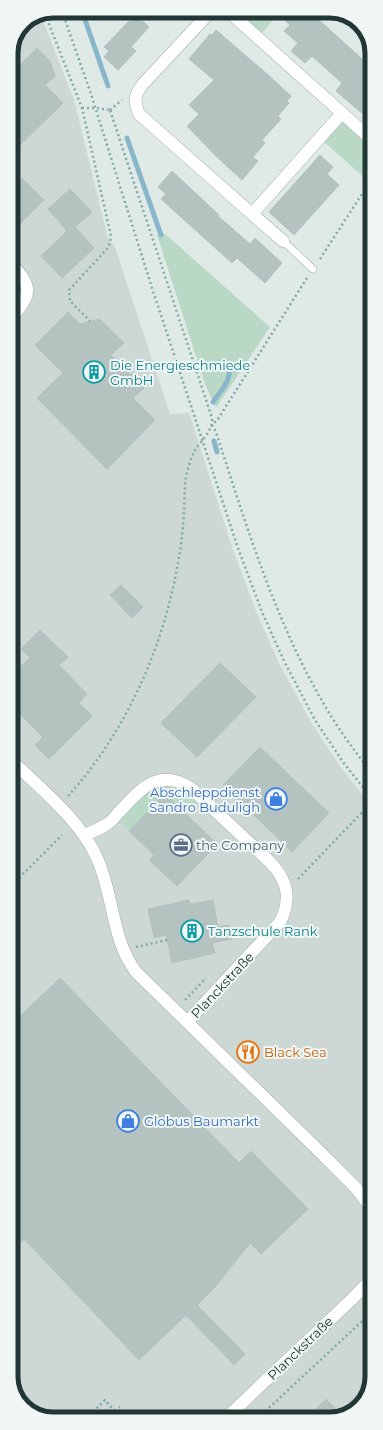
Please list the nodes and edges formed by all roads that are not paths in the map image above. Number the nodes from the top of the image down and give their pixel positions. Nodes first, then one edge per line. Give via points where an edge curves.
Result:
1 (204, 18) edge
2 (236, 18) edge
3 (342, 113) junction
4 (365, 134) edge
5 (252, 214) junction
6 (283, 241) joint
7 (313, 269) road end
8 (18, 272) edge
9 (18, 310) edge
10 (18, 766) edge
11 (84, 835) junction
12 (187, 1022) junction
13 (365, 1200) edge
14 (365, 1286) edge
15 (232, 1412) edge

1 - 5 street via 142,85 136,94 135,103 139,114
2 - 3 street
3 - 4 street
3 - 5 street
5 - 6 street
6 - 7 lane
8 - 9 street via 24,278 27,289 24,304
10 - 11 street, Planckstraße
11 - 12 street, Planckstraße via 101,868 125,957 136,972
11 - 12 street, Planckstraße via 108,824 148,785 160,780 180,782 192,789 280,874 287,898 280,922
12 - 13 street, Planckstraße via 321,1153
14 - 15 street, Planckstraße

